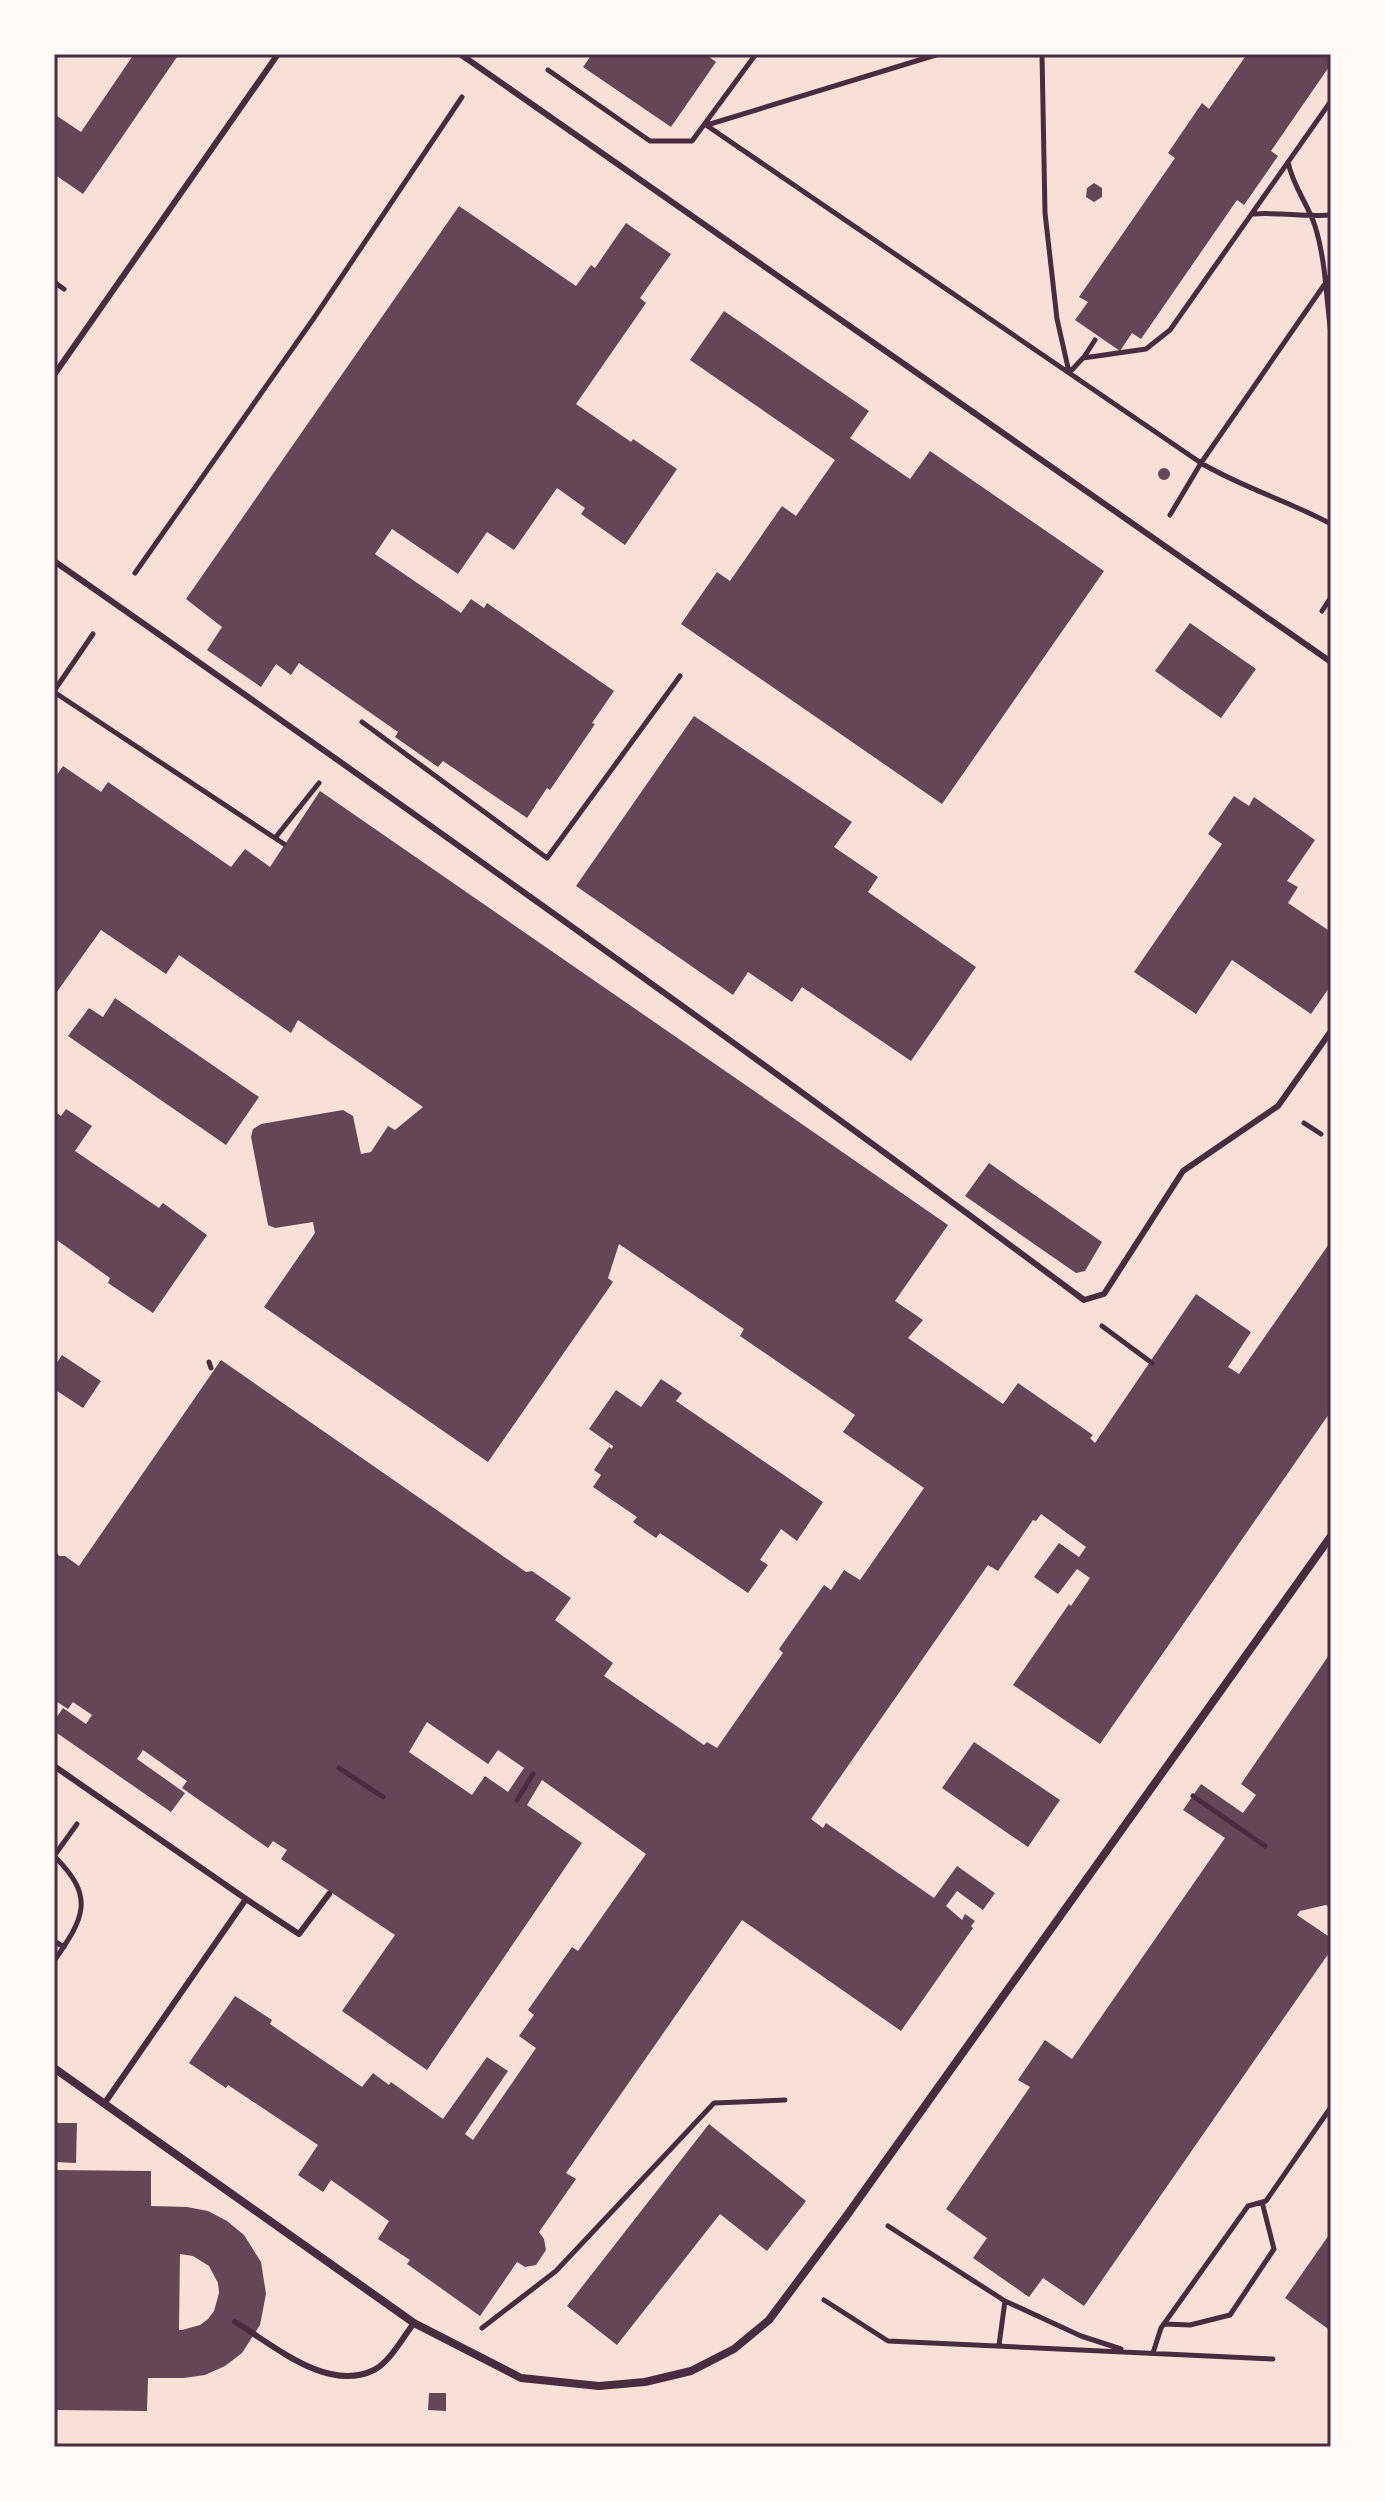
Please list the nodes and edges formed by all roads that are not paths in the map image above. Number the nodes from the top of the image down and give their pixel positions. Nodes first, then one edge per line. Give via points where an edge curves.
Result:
1 (278, 54) edge
2 (460, 54) edge
3 (54, 375) edge
4 (54, 561) edge
5 (1331, 662) edge
6 (1331, 1031) edge
7 (1331, 1536) edge
8 (54, 1766) edge
9 (329, 1894) dead end
10 (246, 1899) junction
11 (54, 2068) edge
12 (104, 2104) junction
13 (235, 2322) dead end
14 (414, 2323) junction

1 - 3 lane
2 - 5 lane
4 - 6 lane via 337,758 1084,1300 1104,1294 1183,1171 1278,1106
7 - 14 street via 769,2320 734,2349 691,2371 599,2386 521,2378
8 - 10 lane
9 - 10 lane via 299,1934
10 - 12 lane
11 - 12 street
12 - 14 street
13 - 14 lane via 317,2372 339,2377 376,2369

